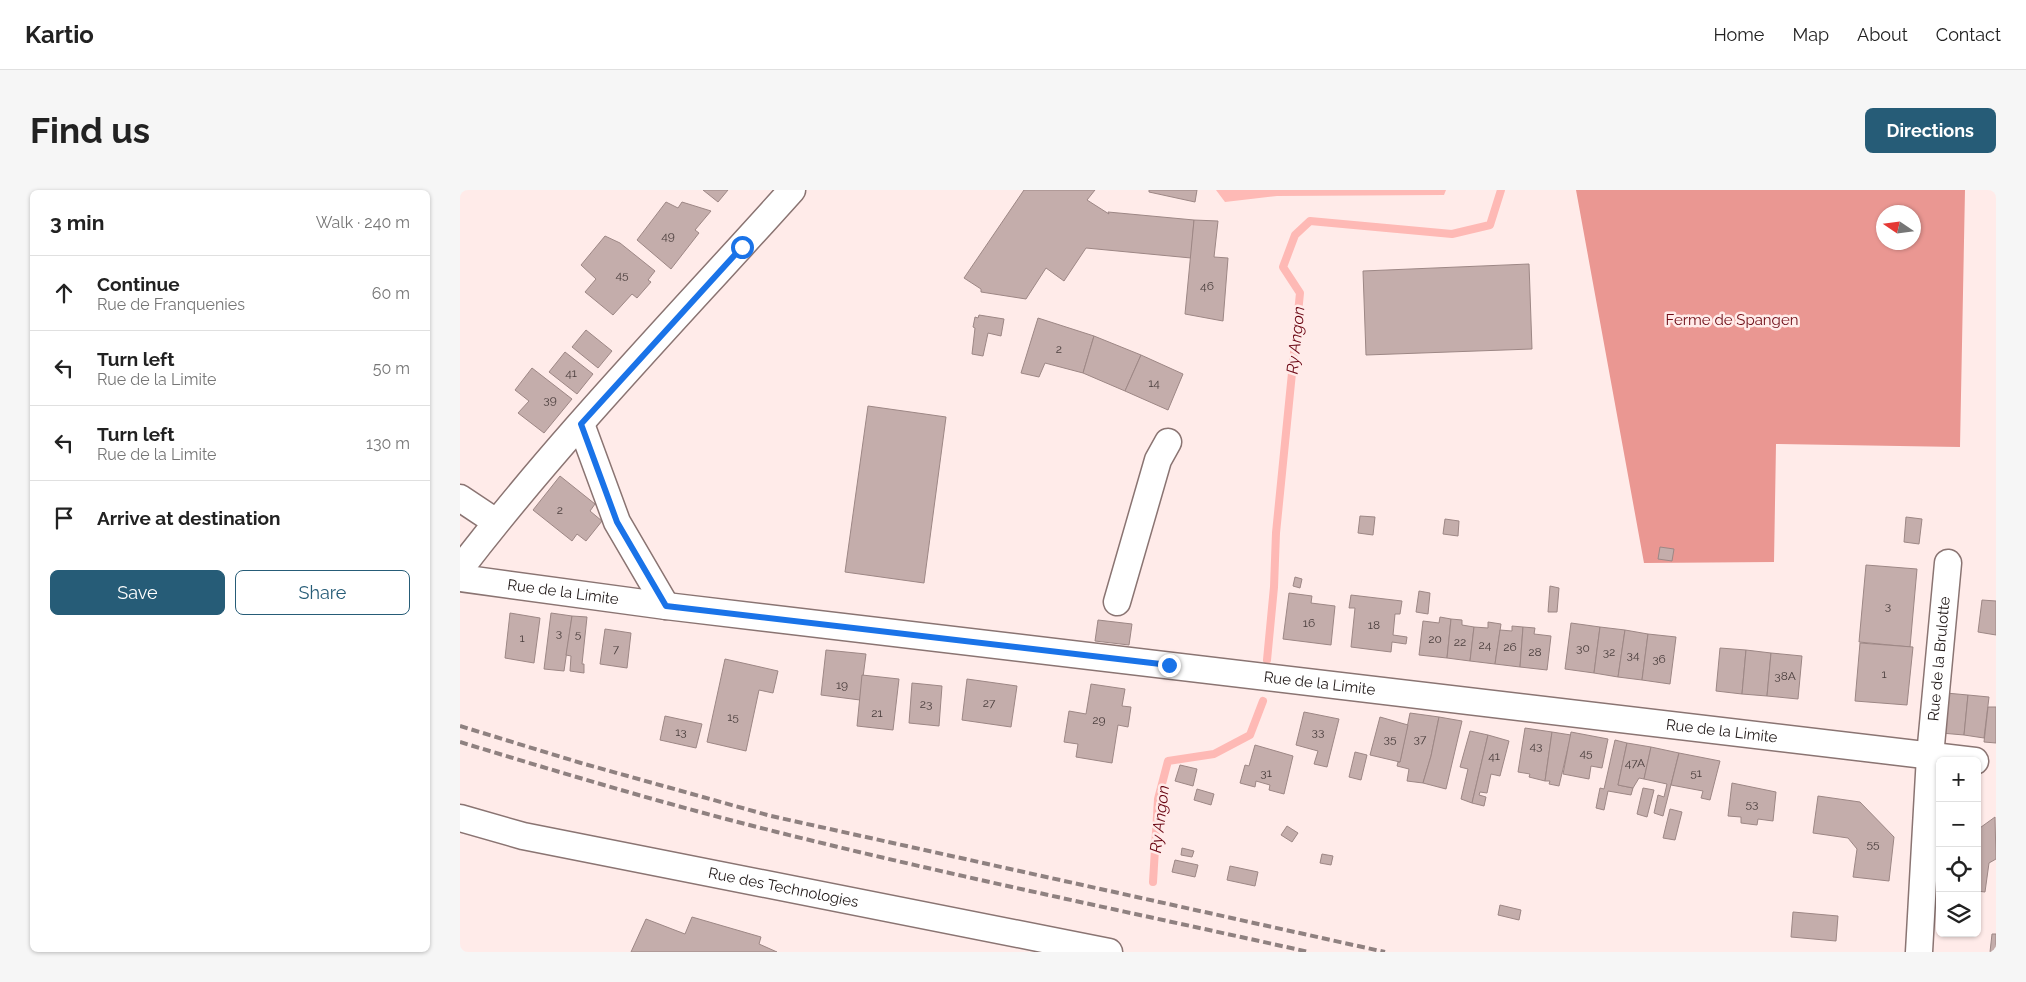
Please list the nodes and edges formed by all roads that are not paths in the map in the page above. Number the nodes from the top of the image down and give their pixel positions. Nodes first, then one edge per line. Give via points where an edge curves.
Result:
1 (792, 190) edge
2 (581, 424) junction
3 (1168, 442) dead end
4 (460, 498) edge
5 (496, 522) junction
6 (1948, 563) dead end
7 (460, 569) edge
8 (460, 578) edge
9 (1117, 602) dead end
10 (666, 606) junction
11 (1930, 756) junction
12 (1939, 757) edge
13 (1981, 762) edge
14 (1996, 763) edge
15 (460, 818) edge
16 (1109, 952) edge
17 (1919, 952) edge

1 - 2 street
2 - 5 street
2 - 10 street via 617,522
3 - 9 street via 1158,460
4 - 5 street
5 - 7 street
6 - 11 street, Rue de la Brulotte
8 - 10 street, Rue de la Limite
10 - 11 street, Rue de la Limite
11 - 12 street, Rue de la Limite
11 - 17 street, Rue de la Brulotte
13 - 14 street, Rue de la Limite
15 - 16 street, Rue des Technologies via 532,838

